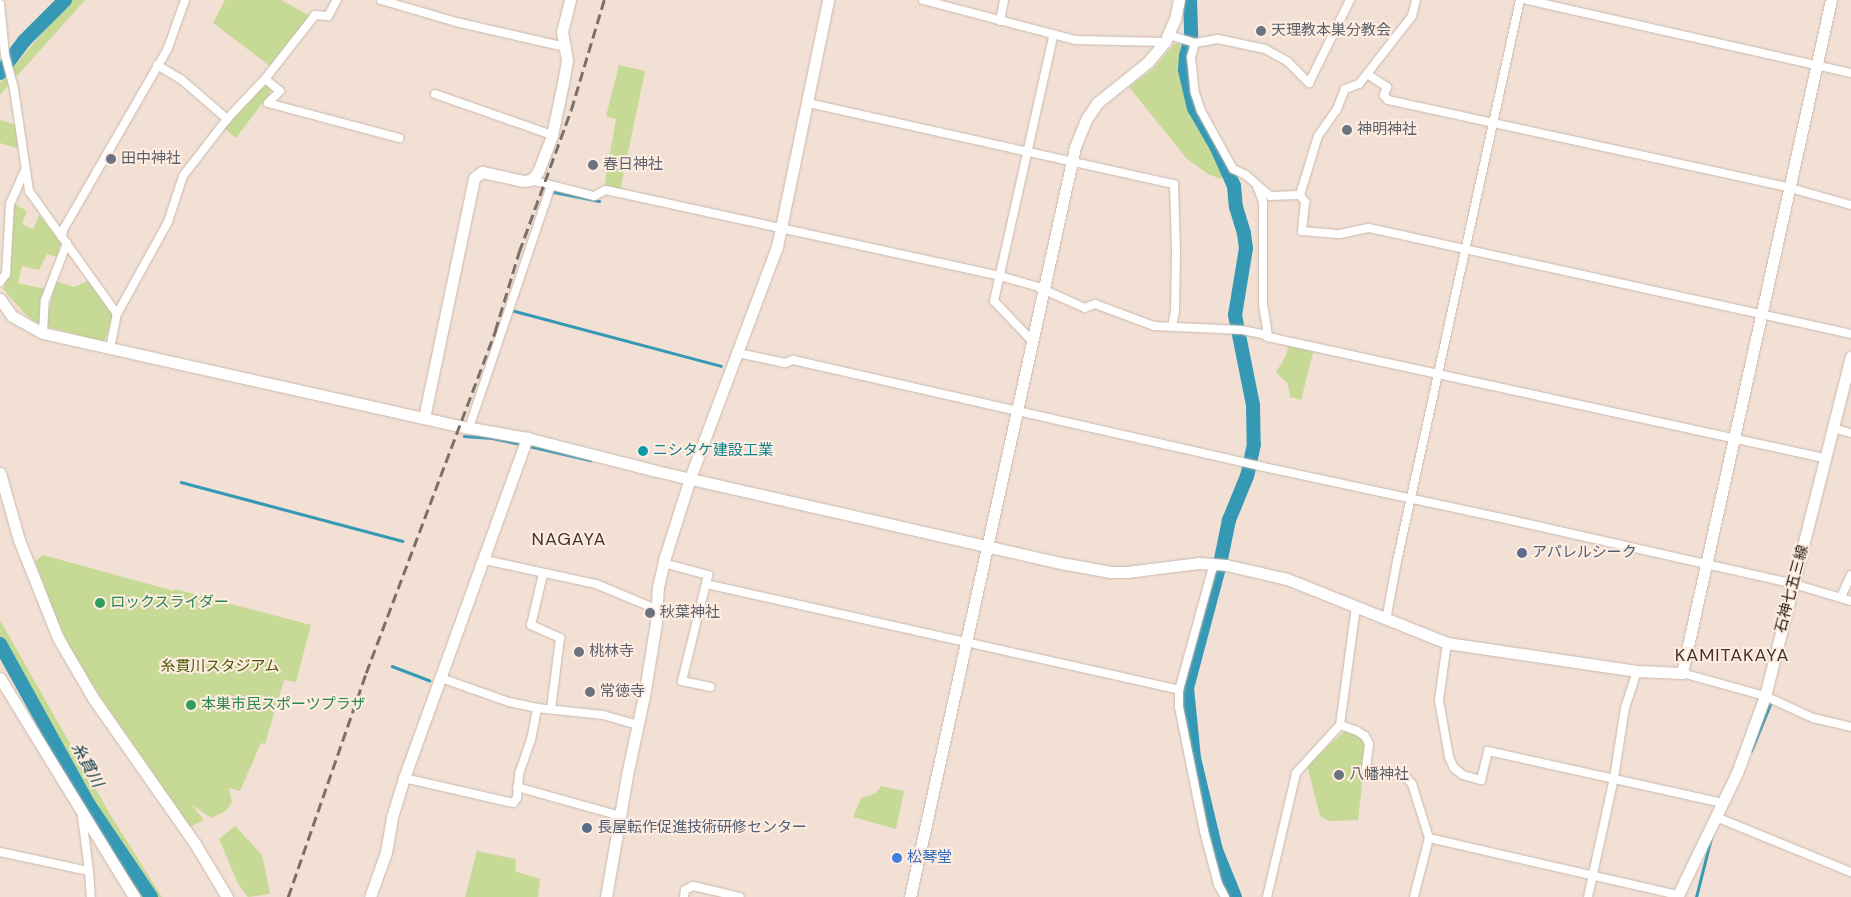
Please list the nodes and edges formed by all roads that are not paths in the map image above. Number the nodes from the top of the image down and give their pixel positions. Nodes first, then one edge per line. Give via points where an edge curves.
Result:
1 (185, 0) edge
2 (337, 0) edge
3 (382, 0) edge
4 (570, 0) edge
5 (828, 0) edge
6 (923, 0) edge
7 (1004, 0) edge
8 (1179, 0) edge
9 (1350, 0) edge
10 (1416, 0) edge
11 (1520, 0) edge
12 (1527, 0) edge
13 (1831, 0) edge
14 (0, 4) edge
15 (1000, 21) junction
16 (1053, 36) junction
17 (1167, 39) junction
18 (1195, 42) junction
19 (565, 48) junction
20 (157, 64) junction
21 (1816, 66) junction
22 (1367, 74) junction
23 (1851, 74) edge
24 (265, 79) junction
25 (435, 94) dead end
26 (808, 103) junction
27 (227, 119) junction
28 (1494, 123) junction
29 (552, 135) junction
30 (399, 138) dead end
31 (1027, 151) junction
32 (1072, 162) junction
33 (25, 170) junction
34 (531, 180) junction
35 (551, 186) junction
36 (1257, 186) junction
37 (1790, 188) junction
38 (1300, 195) junction
39 (1851, 205) edge
40 (781, 229) junction
41 (64, 240) junction
42 (1466, 248) junction
43 (1000, 276) junction
44 (0, 282) edge
45 (1044, 290) junction
46 (0, 299) edge
47 (117, 314) junction
48 (1762, 314) junction
49 (1172, 327) junction
50 (43, 333) junction
51 (1851, 334) edge
52 (1268, 337) junction
53 (1032, 341) junction
54 (110, 349) junction
55 (738, 353) junction
56 (1851, 357) edge
57 (1438, 375) junction
58 (1017, 410) junction
59 (424, 418) junction
60 (469, 428) junction
61 (1833, 428) junction
62 (1851, 433) edge
63 (528, 438) junction
64 (1734, 438) junction
65 (1824, 458) junction
66 (0, 473) edge
67 (690, 478) junction
68 (1412, 499) junction
69 (988, 546) junction
70 (485, 560) junction
71 (663, 563) junction
72 (1214, 563) junction
73 (1707, 564) junction
74 (543, 574) junction
75 (1851, 575) edge
76 (706, 584) junction
77 (1794, 584) junction
78 (1841, 597) junction
79 (1851, 601) edge
80 (1356, 607) junction
81 (656, 609) junction
82 (1386, 620) junction
83 (966, 642) junction
84 (1447, 644) junction
85 (1637, 671) junction
86 (1682, 673) junction
87 (0, 678) edge
88 (441, 678) junction
89 (710, 687) dead end
90 (1179, 690) junction
91 (1765, 696) junction
92 (537, 708) junction
93 (551, 709) junction
94 (638, 725) junction
95 (1340, 725) junction
96 (1851, 727) edge
97 (404, 778) junction
98 (1614, 778) junction
99 (517, 787) junction
100 (1723, 803) junction
101 (82, 814) junction
102 (620, 816) junction
103 (1716, 817) junction
104 (1429, 838) junction
105 (0, 852) edge
106 (90, 871) junction
107 (1851, 872) edge
108 (1592, 875) junction
109 (1414, 895) edge
110 (1678, 896) edge
111 (91, 897) edge
112 (134, 897) edge
113 (227, 897) edge
114 (370, 897) edge
115 (606, 897) edge
116 (684, 897) edge
117 (740, 897) edge
118 (910, 897) edge
119 (1225, 897) edge
120 (1267, 897) edge
121 (1423, 897) edge
122 (1588, 897) edge

1 - 20 street via 168,48
2 - 24 street via 328,16 315,15
3 - 19 street via 456,22
4 - 19 street via 562,32
5 - 26 street
6 - 15 street
7 - 15 street
8 - 17 street
9 - 18 street via 1309,83 1288,62 1265,48 1218,39
10 - 22 street via 1412,16
11 - 28 street
12 - 21 street
13 - 21 street
14 - 33 street
15 - 16 street
16 - 17 street via 1076,40
16 - 31 street
17 - 18 street
17 - 32 street via 1148,62 1097,103 1080,131
18 - 36 street via 1191,57 1201,111 1233,169 1246,175
19 - 29 street via 567,60
20 - 27 street via 182,80
20 - 41 street via 63,230
21 - 23 street
21 - 37 street
22 - 28 street via 1387,87 1384,95 1388,100
22 - 38 street via 1359,84 1345,89 1337,109 1318,136
24 - 27 street
24 - 30 street via 280,91 268,103
25 - 29 street
26 - 31 street
26 - 40 street
27 - 47 street via 183,176 168,222
28 - 37 street
28 - 42 street
29 - 34 street via 538,172
31 - 32 street
31 - 43 street
32 - 45 street
32 - 49 street via 1174,184 1176,253
33 - 41 street via 29,191
33 - 44 street via 10,204 6,274
34 - 35 street
34 - 59 street via 482,172 474,178
35 - 40 street via 594,196 606,190
35 - 60 street
36 - 38 street via 1270,196
36 - 52 street via 1263,202 1263,304
37 - 39 street
37 - 48 street
38 - 42 street via 1305,202 1302,231 1340,234 1369,228
40 - 43 street
40 - 55 street
41 - 47 street
41 - 50 street via 45,300
42 - 48 street
42 - 57 street
43 - 45 street
43 - 53 street via 994,301
45 - 49 street via 1085,308 1095,304 1154,326
45 - 53 street
46 - 50 street via 12,316
47 - 54 street
48 - 51 street
48 - 64 street
49 - 52 street via 1242,330
50 - 54 street
52 - 57 street
53 - 58 street
54 - 59 street
55 - 58 street via 785,364 793,360
55 - 67 street
56 - 61 street, 石神七五三線
57 - 64 street
57 - 68 street
58 - 68 street
58 - 69 street
59 - 60 street
60 - 63 street
61 - 62 street
61 - 65 street, 石神七五三線
63 - 67 street
63 - 70 street
64 - 65 street
64 - 73 street
65 - 77 street, 石神七五三線
66 - 113 street via 19,540 58,638 93,698 194,842
67 - 69 street
67 - 71 street
68 - 73 street
68 - 82 street
69 - 72 street via 1110,572
69 - 83 street
70 - 74 street
70 - 88 street
71 - 76 street via 708,575
71 - 81 street
72 - 80 street via 1287,579
72 - 90 street
73 - 77 street
73 - 86 street
74 - 81 street via 596,584
74 - 93 street via 531,625 560,638
75 - 78 street
76 - 83 street
76 - 89 street via 682,681
77 - 78 street
77 - 91 street, 石神七五三線
78 - 79 street
80 - 82 street
80 - 95 street
81 - 94 street
82 - 84 street
83 - 90 street
83 - 118 street
84 - 85 street
84 - 98 street via 1439,700 1449,757 1454,768 1463,775 1481,780 1488,751
85 - 86 street
85 - 98 street via 1625,708
86 - 91 street
87 - 101 street
88 - 92 street via 509,702
88 - 97 street
90 - 119 street via 1179,707 1195,794 1218,884
91 - 96 street via 1813,718
91 - 100 street, 石神七五三線
92 - 93 street
92 - 99 street
93 - 94 street via 603,715
94 - 102 street
95 - 104 street via 1357,731 1369,744 1366,769 1403,774 1412,784
95 - 120 street via 1296,773
97 - 99 street via 513,803 517,798
97 - 114 street via 386,852
98 - 100 street
98 - 108 street
99 - 102 street
100 - 103 street, 石神七五三線
101 - 106 street
101 - 112 street
102 - 115 street
103 - 107 street
103 - 110 street, 石神七五三線
104 - 108 street
104 - 109 street
105 - 106 street
106 - 111 street
108 - 110 street
108 - 122 street
109 - 121 street
116 - 117 street via 685,890 692,886

